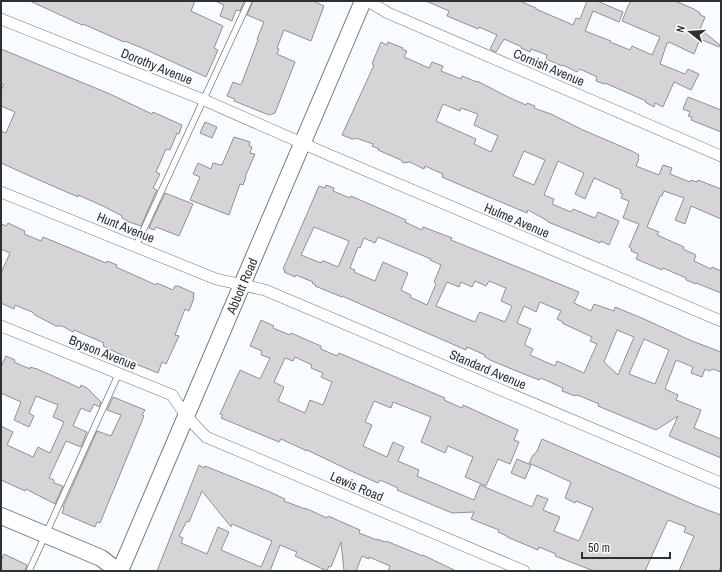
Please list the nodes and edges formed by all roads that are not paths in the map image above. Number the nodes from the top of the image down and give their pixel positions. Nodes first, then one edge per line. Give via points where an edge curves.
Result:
1 (249, 1) edge
2 (363, 1) edge
3 (368, 1) edge
4 (1, 19) edge
5 (204, 100) junction
6 (302, 142) junction
7 (721, 156) edge
8 (1, 192) edge
9 (136, 246) junction
10 (242, 284) junction
11 (721, 322) edge
12 (1, 326) edge
13 (119, 373) junction
14 (186, 416) junction
15 (721, 483) edge
16 (1, 516) edge
17 (46, 535) junction
18 (29, 571) edge
19 (119, 571) edge
20 (524, 571) edge

1 - 5 lane
2 - 6 street, Abbott Road
3 - 7 street, Cornish Avenue via 388,13
4 - 5 street, Dorothy Avenue
5 - 6 street, Dorothy Avenue
5 - 9 lane
6 - 10 street, Abbott Road
6 - 11 street, Hulme Avenue
8 - 9 street, Hunt Avenue
9 - 10 street, Hunt Avenue via 216,279
10 - 14 street, Abbott Road
10 - 15 street, Standard Avenue via 266,290
12 - 13 street, Bryson Avenue
13 - 14 street, Bryson Avenue via 172,395
13 - 17 lane
14 - 19 street, Abbott Road
14 - 20 street, Lewis Road via 206,437
16 - 17 street
17 - 18 lane
17 - 19 street via 101,558

